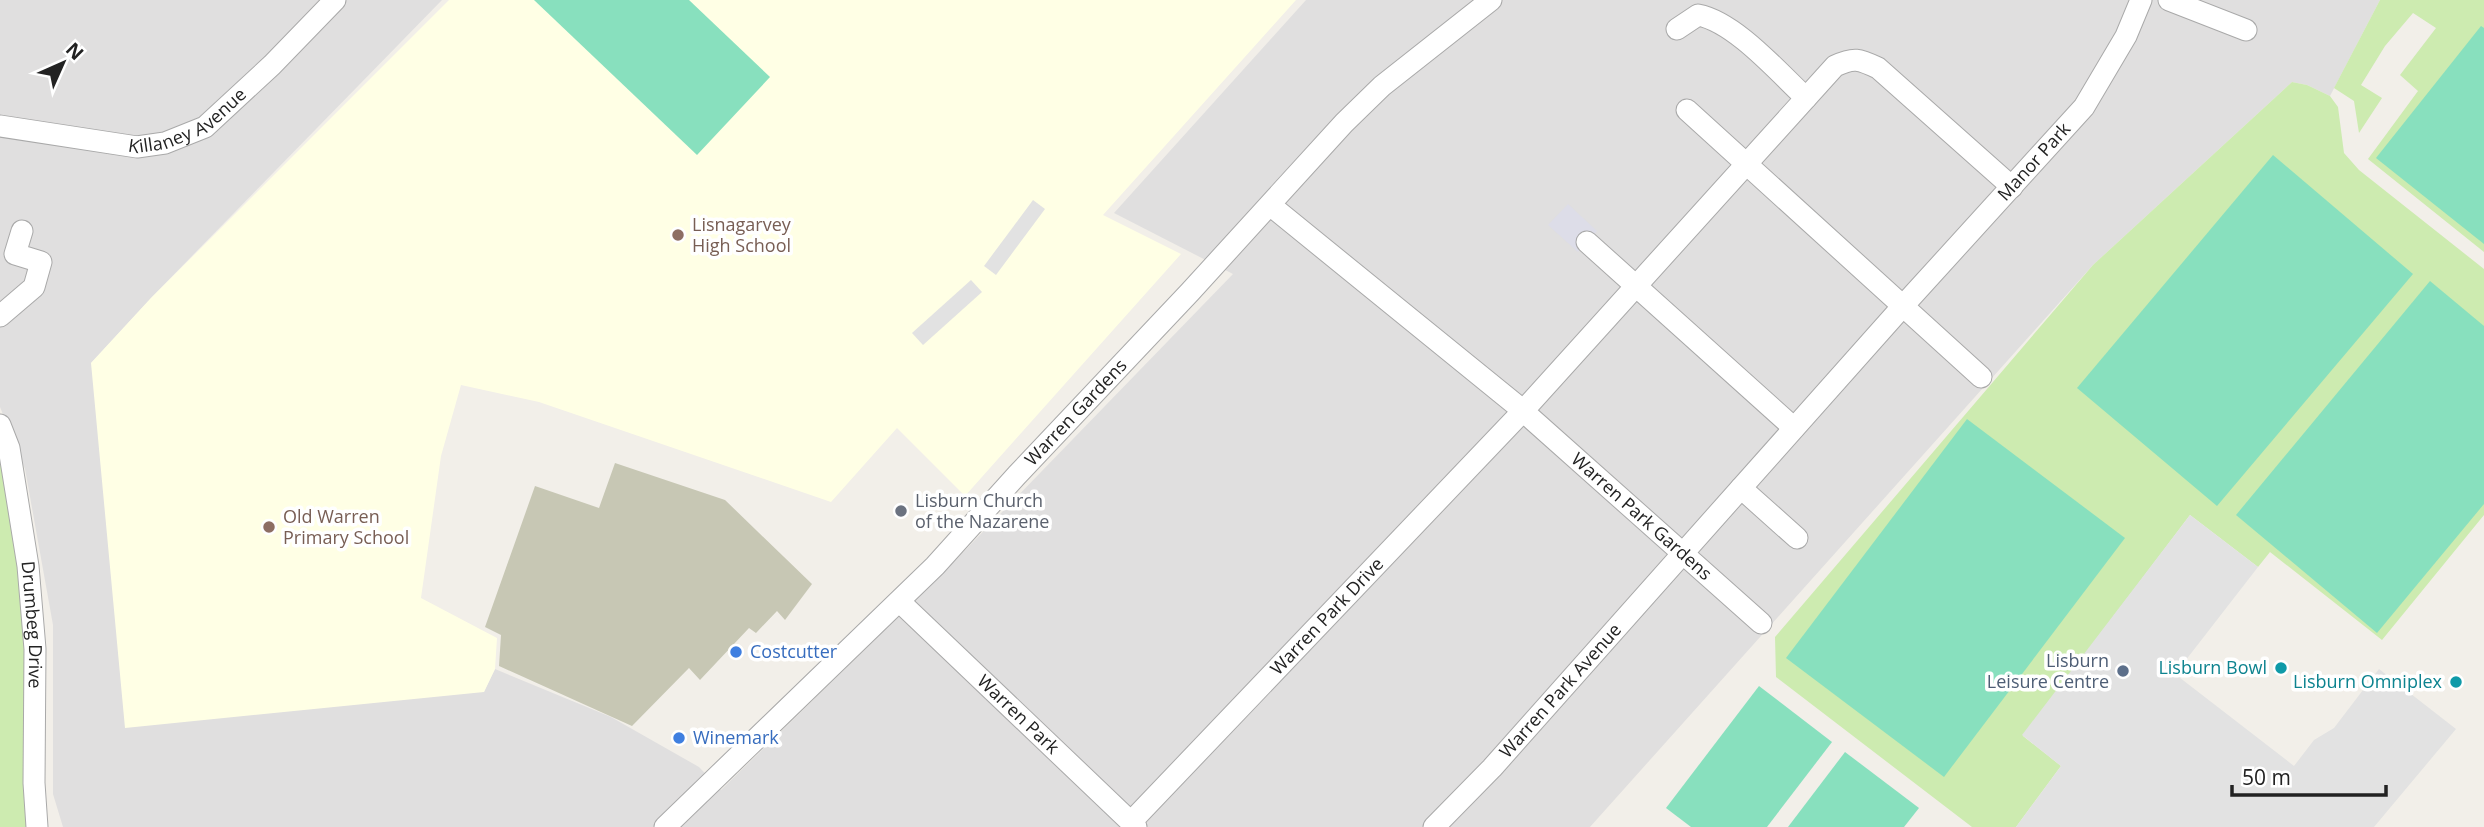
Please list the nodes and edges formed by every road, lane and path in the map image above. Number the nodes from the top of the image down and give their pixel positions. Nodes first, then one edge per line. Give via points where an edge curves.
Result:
1 (335, 0) edge
2 (2141, 0) edge
3 (2169, 0) edge
4 (1478, 4) edge
5 (1677, 29) dead end
6 (2246, 30) dead end
7 (1806, 98) junction
8 (1687, 110) dead end
9 (0, 126) edge
10 (1746, 164) junction
11 (2012, 187) junction
12 (1270, 205) junction
13 (22, 231) dead end
14 (1587, 242) dead end
15 (1636, 286) junction
16 (1902, 307) junction
17 (0, 316) edge
18 (1981, 377) dead end
19 (1522, 411) junction
20 (0, 425) edge
21 (1794, 428) junction
22 (1741, 488) junction
23 (1797, 538) dead end
24 (1684, 554) junction
25 (900, 602) junction
26 (1761, 623) dead end
27 (1134, 825) edge
28 (37, 827) edge
29 (665, 827) edge
30 (1434, 827) edge

1 - 9 street, Killaney Avenue via 205,127 165,143 137,147
2 - 11 street, Manor Park via 2126,36 2084,107
3 - 6 street
4 - 12 street, Warren Gardens via 1382,86
5 - 7 street via 1698,15 1713,18
7 - 10 street, Warren Park Drive
7 - 11 street, Warren Park Drive via 1835,66 1860,59 1878,68
8 - 10 street
10 - 15 street, Warren Park Drive
10 - 16 street
11 - 16 street, Manor Park
12 - 19 street, Warren Park Gardens
12 - 25 street, Warren Gardens
13 - 17 street via 15,254 41,262 34,287
14 - 15 street
15 - 19 street, Warren Park Drive
15 - 21 street
16 - 18 street
16 - 21 street, Manor Park
19 - 24 street, Warren Park Gardens
19 - 27 street, Warren Park Drive
20 - 28 street, Drumbeg Drive via 9,447 28,566 35,649
21 - 22 street, Manor Park
22 - 23 street
22 - 24 street, Manor Park
24 - 26 street, Warren Park Gardens
24 - 30 street, Warren Park Avenue
25 - 27 street, Warren Park
25 - 29 street, Warren Gardens

